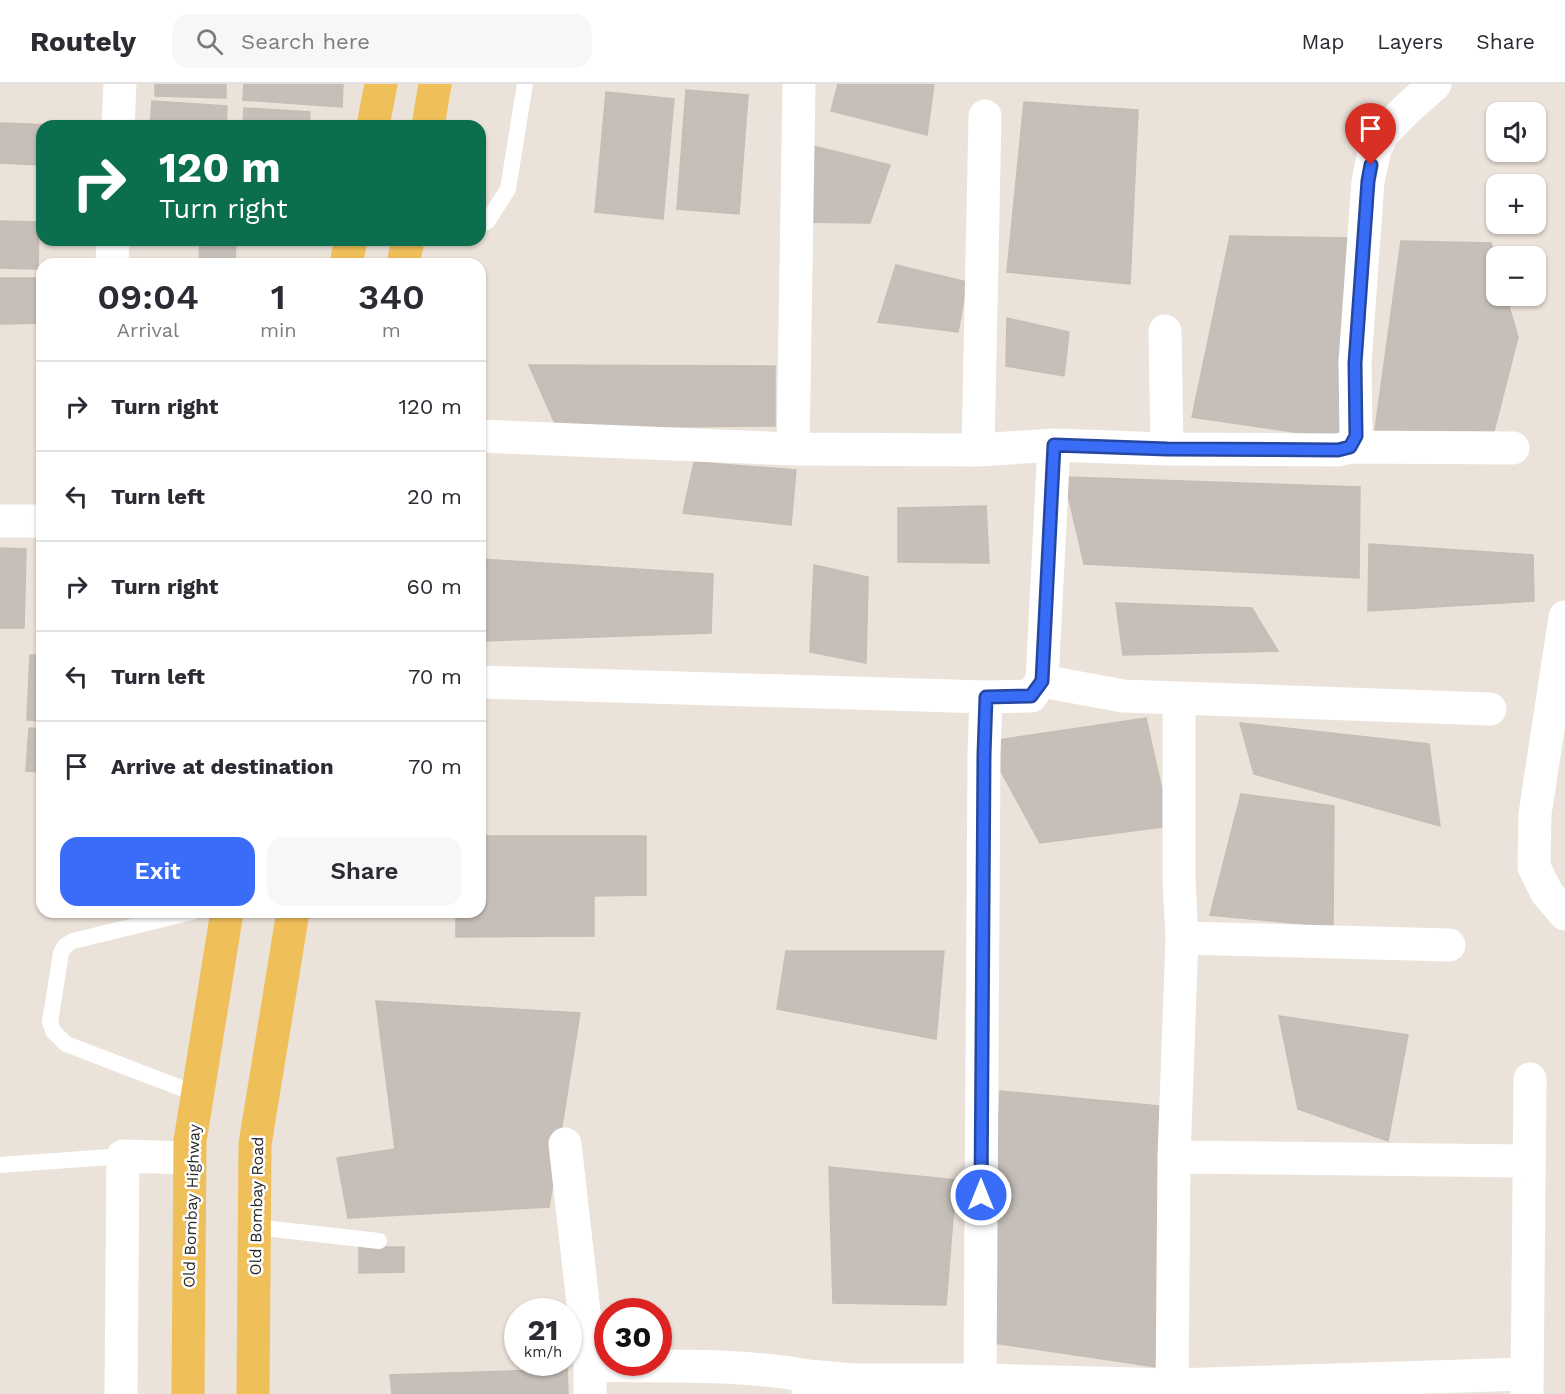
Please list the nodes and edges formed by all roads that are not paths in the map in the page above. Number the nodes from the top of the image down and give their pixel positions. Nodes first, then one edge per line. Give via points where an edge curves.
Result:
1 (120, 84) edge
2 (381, 84) edge
3 (435, 84) edge
4 (525, 84) edge
5 (799, 84) edge
6 (1435, 84) edge
7 (985, 116) dead end
8 (118, 120) edge
9 (374, 120) edge
10 (429, 120) edge
11 (486, 222) edge
12 (1165, 331) dead end
13 (486, 436) edge
14 (1054, 445) junction
15 (1350, 447) junction
16 (1513, 448) dead end
17 (793, 449) junction
18 (1167, 449) junction
19 (978, 450) junction
20 (0, 521) edge
21 (36, 521) edge
22 (1565, 617) edge
23 (1042, 681) junction
24 (486, 682) edge
25 (986, 697) junction
26 (1179, 698) junction
27 (1490, 709) dead end
28 (1565, 914) edge
29 (167, 918) edge
30 (226, 918) edge
31 (292, 918) edge
32 (1182, 938) junction
33 (1449, 945) dead end
34 (1530, 1078) dead end
35 (197, 1094) junction
36 (565, 1144) dead end
37 (123, 1156) junction
38 (1174, 1157) junction
39 (189, 1158) junction
40 (1529, 1161) junction
41 (0, 1165) edge
42 (254, 1227) junction
43 (379, 1241) dead end
44 (590, 1380) edge
45 (980, 1380) junction
46 (1527, 1384) edge
47 (808, 1385) edge
48 (1172, 1390) edge
49 (121, 1394) edge
50 (188, 1394) edge
51 (253, 1394) edge

1 - 8 street
2 - 9 main road
3 - 10 main road
4 - 11 lane via 508,189
5 - 17 street
6 - 15 street via 1384,132 1375,149 1368,181 1357,340 1356,436
7 - 19 street
12 - 18 street
13 - 17 street
14 - 18 street
14 - 19 street
14 - 23 street
15 - 16 street
15 - 18 street
17 - 19 street
20 - 21 street
22 - 28 street via 1535,814 1534,867 1547,893
23 - 25 street via 1031,696
23 - 26 street via 1123,696
24 - 25 street
25 - 45 street
26 - 27 street
26 - 32 street
29 - 35 lane via 65,946 58,963 50,1022 66,1044
30 - 35 main road, Old Bombay Highway
31 - 42 main road, Old Bombay Road via 255,1144
32 - 33 street
32 - 38 street
34 - 40 street
35 - 39 main road, Old Bombay Highway
36 - 44 street
37 - 39 street
37 - 41 lane
37 - 49 street
38 - 40 street
38 - 48 street
39 - 50 main road, Old Bombay Highway
40 - 46 street
42 - 43 lane
42 - 51 main road, Old Bombay Road
44 - 47 street via 712,1367 783,1372
45 - 47 street via 854,1380
45 - 48 street
46 - 48 street

